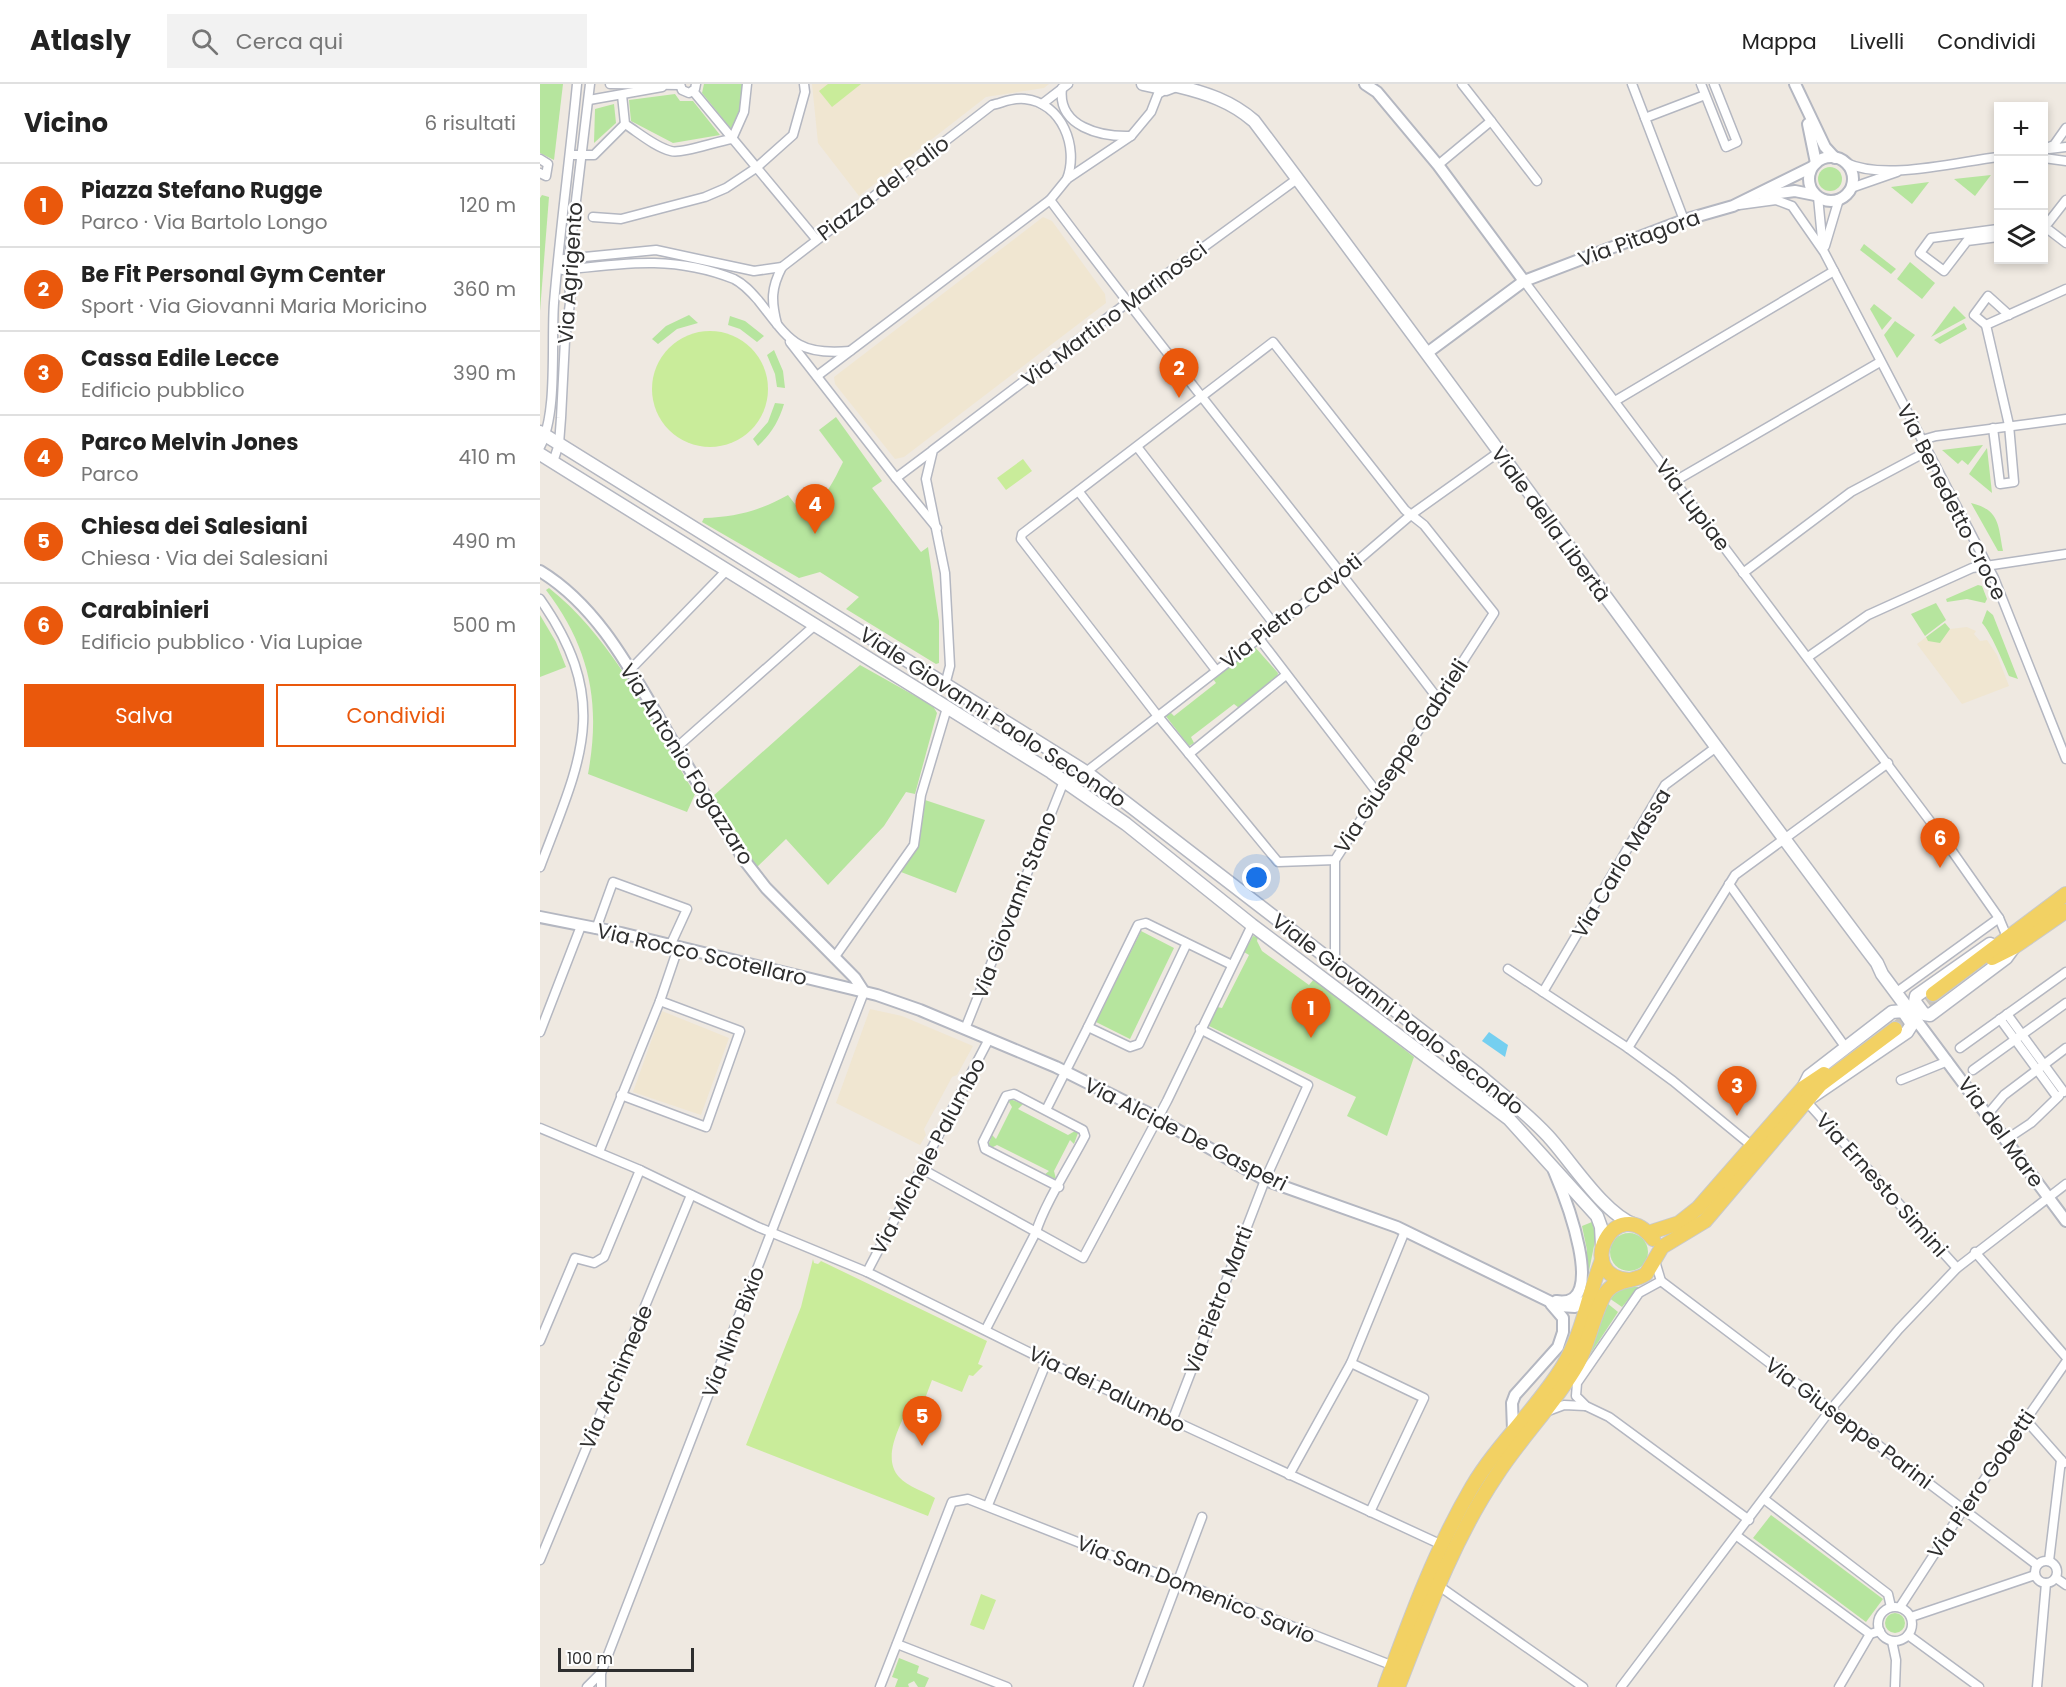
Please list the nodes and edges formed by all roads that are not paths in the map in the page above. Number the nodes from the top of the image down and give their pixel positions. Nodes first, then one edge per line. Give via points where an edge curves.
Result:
1 (577, 84) edge
2 (590, 84) edge
3 (610, 84) edge
4 (620, 84) edge
5 (747, 84) edge
6 (804, 84) edge
7 (1143, 84) edge
8 (1202, 84) edge
9 (1365, 84) edge
10 (1462, 84) edge
11 (1632, 84) edge
12 (1701, 84) edge
13 (1714, 84) edge
14 (1795, 84) edge
15 (680, 85) edge
16 (1065, 86) edge
17 (1174, 86) edge
18 (662, 87) junction
19 (694, 87) edge
20 (1374, 88) edge
21 (622, 95) junction
22 (1705, 95) junction
23 (1215, 96) junction
24 (589, 100) junction
25 (1802, 103) junction
26 (1042, 104) junction
27 (1645, 118) junction
28 (1491, 121) junction
29 (625, 124) junction
30 (1083, 128) junction
31 (2066, 128) edge
32 (1067, 133) junction
33 (1131, 136) junction
34 (732, 139) junction
35 (2066, 147) edge
36 (2048, 148) edge
37 (2048, 149) edge
38 (570, 155) junction
39 (582, 156) junction
40 (1835, 158) junction
41 (1994, 158) edge
42 (540, 159) edge
43 (2048, 159) edge
44 (2066, 161) edge
45 (1846, 164) junction
46 (1438, 165) junction
47 (1814, 165) junction
48 (756, 168) junction
49 (1909, 169) junction
50 (540, 173) edge
51 (1067, 179) junction
52 (1297, 179) junction
53 (1536, 182) dead end
54 (1851, 188) junction
55 (1755, 196) junction
56 (1816, 196) junction
57 (1050, 200) junction
58 (1839, 200) junction
59 (2066, 200) edge
60 (1733, 206) junction
61 (593, 217) dead end
62 (1684, 220) junction
63 (2048, 224) edge
64 (2048, 229) edge
65 (1994, 230) edge
66 (1994, 238) edge
67 (816, 239) junction
68 (2066, 243) edge
69 (1824, 252) junction
70 (564, 259) junction
71 (782, 267) junction
72 (568, 270) junction
73 (558, 271) junction
74 (1834, 271) junction
75 (1524, 280) junction
76 (2066, 289) edge
77 (1127, 303) junction
78 (2009, 315) junction
79 (777, 324) junction
80 (1986, 325) junction
81 (790, 341) junction
82 (851, 351) junction
83 (1427, 353) junction
84 (1880, 362) junction
85 (817, 376) junction
86 (1202, 398) junction
87 (1615, 401) junction
88 (2066, 419) edge
89 (2009, 425) junction
90 (1993, 428) junction
91 (543, 434) edge
92 (1922, 440) junction
93 (559, 444) junction
94 (540, 447) edge
95 (1138, 448) junction
96 (933, 450) junction
97 (1499, 452) junction
98 (1926, 452) junction
99 (540, 454) edge
100 (553, 462) junction
101 (896, 478) junction
102 (1675, 481) junction
103 (1078, 492) junction
104 (1412, 514) junction
105 (938, 529) junction
106 (2066, 554) edge
107 (1987, 565) junction
108 (726, 571) junction
109 (1343, 573) junction
110 (1743, 573) junction
111 (543, 576) edge
112 (540, 599) edge
113 (1274, 624) junction
114 (814, 626) junction
115 (1258, 637) junction
116 (1808, 657) junction
117 (1215, 669) junction
118 (630, 670) junction
119 (1286, 675) junction
120 (945, 685) junction
121 (1438, 699) junction
122 (947, 708) junction
123 (1157, 715) junction
124 (2063, 739) edge
125 (676, 748) junction
126 (1715, 748) junction
127 (1189, 754) junction
128 (2066, 759) edge
129 (1888, 763) junction
130 (1086, 772) junction
131 (1064, 781) junction
132 (1379, 795) junction
133 (1784, 839) junction
134 (1335, 860) junction
135 (540, 867) edge
136 (1729, 884) junction
137 (2066, 894) edge
138 (1264, 909) junction
139 (2066, 911) edge
140 (540, 917) edge
141 (1999, 918) junction
142 (1252, 925) junction
143 (581, 926) junction
144 (596, 929) junction
145 (2011, 942) junction
146 (1187, 943) junction
147 (674, 947) junction
148 (834, 958) junction
149 (1335, 963) junction
150 (1232, 965) junction
151 (1508, 969) dead end
152 (2066, 972) edge
153 (864, 992) junction
154 (1543, 992) junction
155 (1900, 992) junction
156 (1930, 995) junction
157 (660, 1001) junction
158 (2066, 1003) edge
159 (1913, 1012) joint
160 (1930, 1015) junction
161 (2003, 1017) junction
162 (1896, 1024) junction
163 (1088, 1027) junction
164 (965, 1029) junction
165 (1200, 1029) junction
166 (1927, 1031) junction
167 (540, 1032) edge
168 (2018, 1037) junction
169 (989, 1039) junction
170 (1628, 1048) junction
171 (1846, 1048) junction
172 (1960, 1048) dead end
173 (2066, 1048) edge
174 (1948, 1061) junction
175 (2040, 1067) junction
176 (1974, 1070) dead end
177 (1066, 1073) junction
178 (1478, 1074) junction
179 (1901, 1080) dead end
180 (1468, 1086) junction
181 (2062, 1094) edge
182 (621, 1095) junction
183 (1808, 1096) junction
184 (1046, 1110) junction
185 (1988, 1114) junction
186 (1158, 1118) junction
187 (540, 1128) edge
188 (2007, 1139) junction
189 (1752, 1146) junction
190 (599, 1152) junction
191 (1550, 1162) junction
192 (922, 1169) junction
193 (640, 1170) junction
194 (1265, 1180) junction
195 (2066, 1184) edge
196 (1059, 1187) junction
197 (691, 1195) junction
198 (2049, 1197) junction
199 (2066, 1221) edge
200 (1635, 1226) junction
201 (1405, 1231) junction
202 (1036, 1232) junction
203 (772, 1233) junction
204 (1648, 1233) junction
205 (1602, 1245) junction
206 (1976, 1252) junction
207 (1656, 1258) junction
208 (1602, 1260) junction
209 (1957, 1268) junction
210 (867, 1272) junction
211 (1632, 1280) junction
212 (1661, 1281) junction
213 (1590, 1298) junction
214 (1547, 1299) junction
215 (986, 1329) junction
216 (540, 1341) edge
217 (2066, 1357) edge
218 (1047, 1360) junction
219 (2066, 1362) edge
220 (1351, 1363) junction
221 (1586, 1406) junction
222 (1831, 1409) junction
223 (1542, 1414) junction
224 (2025, 1419) junction
225 (1172, 1420) junction
226 (1513, 1430) junction
227 (2063, 1463) edge
228 (1289, 1475) junction
229 (1764, 1499) junction
230 (988, 1505) junction
231 (1964, 1509) junction
232 (1370, 1512) junction
233 (1202, 1517) dead end
234 (1749, 1520) junction
235 (1737, 1536) junction
236 (1442, 1545) junction
237 (540, 1560) edge
238 (2066, 1561) edge
239 (2052, 1563) junction
240 (2037, 1565) junction
241 (2035, 1575) junction
242 (2056, 1578) junction
243 (1177, 1582) junction
244 (2046, 1583) junction
245 (2066, 1585) edge
246 (1439, 1586) junction
247 (1896, 1607) junction
248 (1911, 1617) junction
249 (1880, 1631) junction
250 (1870, 1635) junction
251 (1908, 1635) junction
252 (1892, 1641) junction
253 (897, 1644) junction
254 (1399, 1668) junction
255 (601, 1673) junction
256 (587, 1687) edge
257 (601, 1687) edge
258 (880, 1687) edge
259 (1007, 1687) edge
260 (1138, 1687) edge
261 (1385, 1687) edge
262 (1398, 1687) edge
263 (1583, 1687) edge
264 (1621, 1687) edge
265 (1839, 1687) edge
266 (1895, 1687) edge
267 (1979, 1687) edge
268 (2037, 1687) edge

1 - 38 street, Via Agrigento
2 - 24 street, Via Agrigento
3 - 4 street
4 - 18 street
5 - 34 street via 744,112
6 - 48 street via 806,92 793,135
7 - 17 main road, Viale della Libertà
8 - 23 main road, Viale della Libertà
9 - 20 street, Via Lupiae
10 - 28 street
11 - 27 street
12 - 22 street
13 - 22 street via 1737,142 1726,147
14 - 25 street
15 - 18 street
15 - 19 street via 684,92
16 - 26 street
16 - 30 street via 1061,100
17 - 23 main road, Viale della Libertà
17 - 33 street via 1158,94 1151,112
18 - 21 street
19 - 34 street
20 - 46 street, Via Lupiae
21 - 24 street
21 - 29 street
22 - 27 street
23 - 52 main road, Viale della Libertà via 1237,106 1254,121
24 - 39 street, Via Agrigento
25 - 40 street
25 - 47 street
26 - 32 street via 1058,117
26 - 67 street, Piazza del Palio via 1024,99 992,105
27 - 62 street
28 - 46 street
28 - 53 street
29 - 34 street via 672,151 688,151
29 - 39 street via 594,155
30 - 32 street via 1076,126
30 - 33 street via 1109,137
31 - 36 street
32 - 51 street via 1072,166
33 - 51 street
34 - 48 street
35 - 37 street
38 - 39 street
38 - 70 street, Via Agrigento
39 - 70 street, Via Agrigento
40 - 45 street
40 - 47 street, Via Pitagora via 1828,157
41 - 49 street
42 - 50 street via 548,164 546,176
43 - 44 street
45 - 49 street via 1868,170
45 - 54 street via 1852,175
46 - 75 street, Via Lupiae
47 - 55 street, Via Pitagora
47 - 56 street via 1809,181
48 - 61 street via 705,197 621,219
48 - 67 street
49 - 54 street
51 - 57 street
52 - 77 street, Via Martino Marinosci
52 - 83 main road, Viale della Libertà
54 - 58 street
55 - 56 street, Via Pitagora via 1795,191
55 - 60 street, Via Pitagora
56 - 58 street, Via Pitagora
56 - 69 street, Via Benedetto Croce
57 - 77 street
57 - 82 street
58 - 69 street
59 - 63 street
60 - 62 street, Via Pitagora
60 - 69 street, Via Benedetto Croce via 1776,200 1792,206
62 - 75 street, Via Pitagora
64 - 68 street
65 - 66 street via 1931,238 1920,253 1944,271 1967,241
67 - 71 street, Piazza del Palio
69 - 74 street, Via Benedetto Croce
70 - 71 street via 656,250 754,271
70 - 72 street, Via Agrigento
70 - 73 street, Via Agrigento
71 - 79 street via 773,284 771,301
72 - 73 street
72 - 79 street via 654,261 735,280 747,287
72 - 93 street, Via Agrigento via 570,303
73 - 91 street, Via Agrigento
74 - 84 street, Via Benedetto Croce
74 - 87 street
75 - 83 street, Via Pitagora
75 - 87 street, Via Lupiae
76 - 78 street
77 - 86 street
77 - 96 street, Via Martino Marinosci
78 - 80 street
78 - 80 street via 1988,296 1974,315
79 - 81 street
80 - 89 street
81 - 82 street via 826,352
81 - 85 street
82 - 85 street
83 - 97 main road, Viale della Libertà
84 - 92 street, Via Benedetto Croce
84 - 102 street
85 - 101 street
86 - 95 street
86 - 104 street via 1273,342
86 - 109 street
87 - 102 street, Via Lupiae
88 - 89 street
89 - 90 street
89 - 90 street via 2014,482 2000,484
90 - 92 street
91 - 93 main road, Viale Giovanni Paolo Secondo
91 - 94 street, Via Agrigento
92 - 98 street, Via Benedetto Croce
93 - 100 street, Via Agrigento
93 - 120 main road, Viale Giovanni Paolo Secondo
95 - 103 street
95 - 113 street
96 - 101 street, Via Martino Marinosci
96 - 105 street via 926,479
97 - 104 street, Via Pietro Cavoti
97 - 126 main road, Viale della Libertà
98 - 107 street, Via Benedetto Croce
98 - 110 street via 1851,492
99 - 100 main road, Viale Giovanni Paolo Secondo
100 - 108 main road, Viale Giovanni Paolo Secondo
101 - 105 street
102 - 110 street, Via Lupiae
103 - 117 street
103 - 123 street, Via Giuseppe Gabrieli via 1022,534 1021,539
104 - 109 street, Via Pietro Cavoti
104 - 121 street, Via Giuseppe Gabrieli via 1494,613
105 - 120 street via 950,628 950,666
106 - 107 street
107 - 116 street via 1972,568 1868,615
107 - 124 street, Via Benedetto Croce
108 - 114 main road, Viale Giovanni Paolo Secondo
108 - 118 street
109 - 113 street, Via Pietro Cavoti
109 - 121 street
110 - 116 street, Via Lupiae
111 - 118 street, Via Antonio Fogazzaro via 572,595 600,626
112 - 135 street via 568,645 582,694 584,717 578,768
113 - 115 street, Via Pietro Cavoti
114 - 122 main road, Viale Giovanni Paolo Secondo
114 - 125 street
115 - 117 street, Via Pietro Cavoti
115 - 119 street
116 - 129 street, Via Lupiae
117 - 123 street, Via Pietro Cavoti
118 - 125 street, Via Antonio Fogazzaro
119 - 127 street
119 - 132 street
120 - 130 main road, Viale Giovanni Paolo Secondo
121 - 132 street, Via Giuseppe Gabrieli
122 - 131 main road, Viale Giovanni Paolo Secondo
122 - 148 street via 921,795 914,845
123 - 127 street, Via Giuseppe Gabrieli
123 - 130 street, Via Pietro Cavoti
124 - 128 street, Via Benedetto Croce
125 - 148 street, Via Antonio Fogazzaro via 745,861
126 - 133 main road, Viale della Libertà
126 - 154 street, Via Carlo Massa via 1665,785
127 - 134 street, Via Giuseppe Gabrieli via 1278,862
129 - 133 street
129 - 141 street, Via Lupiae
130 - 131 street, Via Pietro Cavoti
130 - 138 main road, Viale Giovanni Paolo Secondo
131 - 142 main road, Viale Giovanni Paolo Secondo via 1126,824
131 - 164 street, Via Giovanni Stano
132 - 134 street, Via Giuseppe Gabrieli
133 - 136 street via 1735,875
133 - 155 main road, Viale della Libertà
134 - 149 street
136 - 170 street
136 - 171 street
137 - 145 main road
138 - 142 main road
138 - 149 main road, Viale Giovanni Paolo Secondo
139 - 145 main road
140 - 143 street, Via Rocco Scotellaro
141 - 145 street, Via Lupiae
141 - 155 street
142 - 150 street
142 - 180 main road, Viale Giovanni Paolo Secondo
143 - 144 street, Via Rocco Scotellaro
143 - 167 street
144 - 147 street, Via Rocco Scotellaro
144 - 147 street via 613,882 687,909
145 - 156 main road
145 - 160 main road via 2006,958
146 - 150 street
146 - 163 street via 1146,923 1138,926
146 - 163 street via 1139,1044 1130,1047
147 - 153 street, Via Rocco Scotellaro
147 - 157 street
148 - 153 street
149 - 178 main road, Viale Giovanni Paolo Secondo
150 - 165 street
151 - 154 street
152 - 161 street
153 - 164 street, Via Alcide De Gasperi
153 - 203 street, Via Nino Bixio
154 - 170 street
155 - 156 main road
155 - 159 main road, Viale della Libertà
155 - 162 main road
156 - 160 main road via 1915,998 1924,1014
157 - 182 street
157 - 182 street via 740,1031 706,1127
158 - 168 street
159 - 166 street, Via del Mare
160 - 166 street
161 - 168 street
161 - 172 street
162 - 166 street
162 - 171 main road
162 - 183 main road
163 - 177 street
164 - 169 street, Via Alcide De Gasperi
165 - 186 street
165 - 194 street, Via Pietro Marti via 1308,1085
166 - 174 street, Via del Mare
168 - 175 street
168 - 176 street
169 - 177 street, Via Alcide De Gasperi
169 - 192 street, Via Michele Palumbo
170 - 189 street
171 - 183 main road via 1809,1076
173 - 175 street
174 - 179 street
174 - 185 street, Via del Mare
175 - 181 street
175 - 185 street via 2004,1095
177 - 184 street
177 - 186 street, Via Alcide De Gasperi
178 - 180 main road
178 - 200 main road, Viale Giovanni Paolo Secondo via 1529,1117 1599,1195
180 - 191 main road, Viale Giovanni Paolo Secondo via 1509,1119
181 - 188 street
182 - 190 street
183 - 189 main road
183 - 207 main road via 1704,1221 1669,1242
183 - 209 street, Via Ernesto Simini
184 - 196 street via 1083,1130 1085,1136
184 - 196 street via 1014,1094 1006,1096 983,1142 985,1149
185 - 188 street, Via del Mare
186 - 194 street, Via Alcide De Gasperi
186 - 202 street via 1083,1258
187 - 190 street, Via dei Palumbo
188 - 198 street, Via del Mare
189 - 204 main road via 1686,1219
190 - 193 street, Via dei Palumbo
191 - 205 main road, Viale Giovanni Paolo Secondo via 1597,1216
191 - 214 street via 1575,1226 1581,1274 1576,1297 1564,1302
192 - 202 street
192 - 210 street, Via Michele Palumbo
193 - 197 street, Via dei Palumbo
193 - 216 street via 604,1257 587,1263 575,1258
194 - 201 street, Via Alcide De Gasperi
194 - 225 street, Via Pietro Marti
195 - 198 street
196 - 202 street
197 - 203 street, Via dei Palumbo
197 - 237 street, Via Archimede
198 - 199 street, Via del Mare
198 - 206 street
200 - 204 main road
200 - 205 main road via 1616,1228
201 - 214 street, Via Alcide De Gasperi
201 - 220 street
202 - 215 street
203 - 210 street, Via dei Palumbo
203 - 255 street, Via Nino Bixio
204 - 207 main road
205 - 208 main road
206 - 209 street
206 - 217 street
207 - 211 main road via 1646,1274
207 - 212 street via 1655,1269
208 - 211 main road via 1615,1276
208 - 213 main road
209 - 222 street
210 - 215 street, Via dei Palumbo
211 - 223 main road via 1615,1284 1606,1292 1583,1355
212 - 221 street via 1639,1293 1575,1388 1576,1396
212 - 222 street, Via Giuseppe Parini
213 - 214 street, Via Alcide De Gasperi via 1566,1308
213 - 226 main road via 1564,1365
214 - 226 street via 1563,1318 1562,1340 1515,1395
215 - 218 street, Via dei Palumbo
218 - 225 street, Via dei Palumbo
218 - 230 street
219 - 224 street, Via Piero Gobetti
220 - 228 street
220 - 232 street via 1424,1398
221 - 223 street via 1564,1405
221 - 234 street via 1610,1417
222 - 229 street
222 - 231 street, Via Giuseppe Parini
223 - 246 main road via 1496,1475
224 - 227 street
224 - 231 street, Via Piero Gobetti
225 - 228 street, Via dei Palumbo
226 - 236 main road via 1477,1479
227 - 239 street
228 - 232 street, Via dei Palumbo
229 - 234 street
229 - 247 street via 1888,1594
230 - 243 street, Via San Domenico Savio
230 - 253 street, Via San Domenico Savio via 968,1499 951,1502
231 - 240 street, Via Giuseppe Parini
231 - 247 street, Via Piero Gobetti
232 - 236 street, Via dei Palumbo
233 - 243 street
234 - 235 street
235 - 250 street
235 - 264 street
236 - 254 main road
238 - 239 street
239 - 240 street
239 - 242 street
240 - 241 street
241 - 244 street
241 - 248 street
242 - 244 street
242 - 245 street
243 - 254 street, Via San Domenico Savio
243 - 260 street
244 - 268 street
246 - 254 main road
246 - 263 street
247 - 248 street
247 - 249 street via 1880,1616
248 - 251 street
249 - 250 street
249 - 252 street
250 - 265 street
251 - 252 street
251 - 267 street
252 - 266 street
253 - 258 street
253 - 259 street
254 - 261 main road
254 - 262 main road
255 - 256 street, Via Nino Bixio
255 - 257 street, Via Nino Bixio

